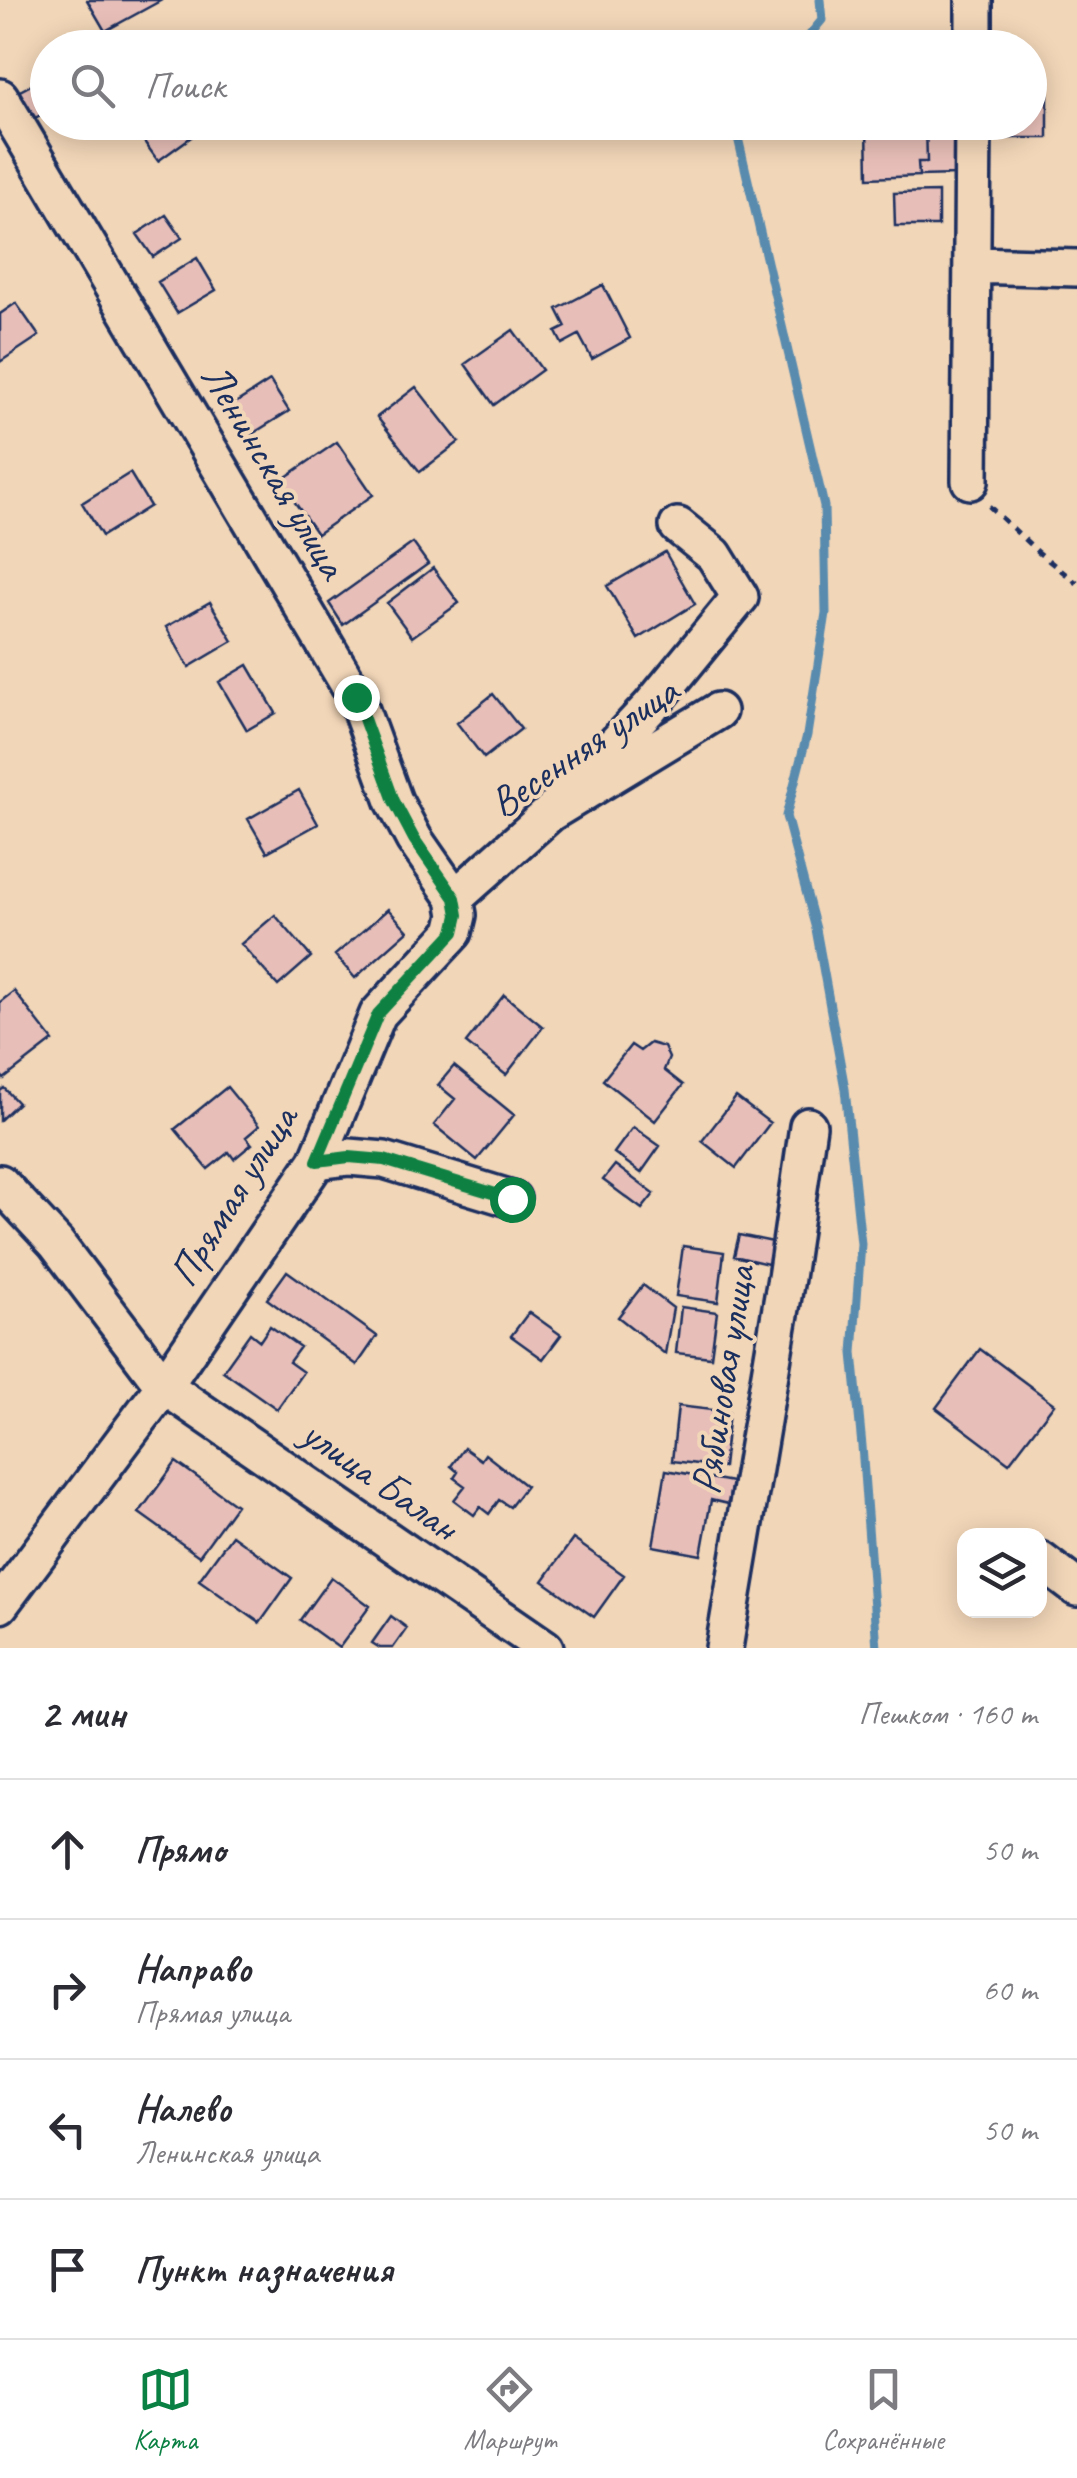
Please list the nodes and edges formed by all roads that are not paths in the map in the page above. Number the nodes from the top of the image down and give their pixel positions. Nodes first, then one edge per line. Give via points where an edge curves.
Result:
1 (974, 0) edge
2 (974, 30) edge
3 (0, 97) edge
4 (973, 140) edge
5 (972, 266) junction
6 (1077, 268) edge
7 (970, 480) road end
8 (678, 526) dead end
9 (718, 711) dead end
10 (550, 813) junction
11 (455, 898) junction
12 (808, 1126) dead end
13 (317, 1161) junction
14 (0, 1183) edge
15 (512, 1199) dead end
16 (164, 1386) junction
17 (1047, 1565) edge
18 (1077, 1588) edge
19 (0, 1605) edge
20 (544, 1648) edge
21 (724, 1648) edge

1 - 2 street
3 - 11 street, Ленинская улица via 356,697 394,801
4 - 5 street
5 - 6 street
5 - 7 street
8 - 10 street via 714,555 740,598 650,708
9 - 10 street, Весенняя улица
10 - 11 street, Весенняя улица
11 - 13 street, Прямая улица via 454,932 378,1014
12 - 21 street, Рябиновая улица
13 - 15 street via 384,1160
13 - 16 street, Прямая улица
14 - 16 street, улица Балан via 56,1244
16 - 19 street, Прямая улица
16 - 20 street, улица Балан
17 - 18 street

